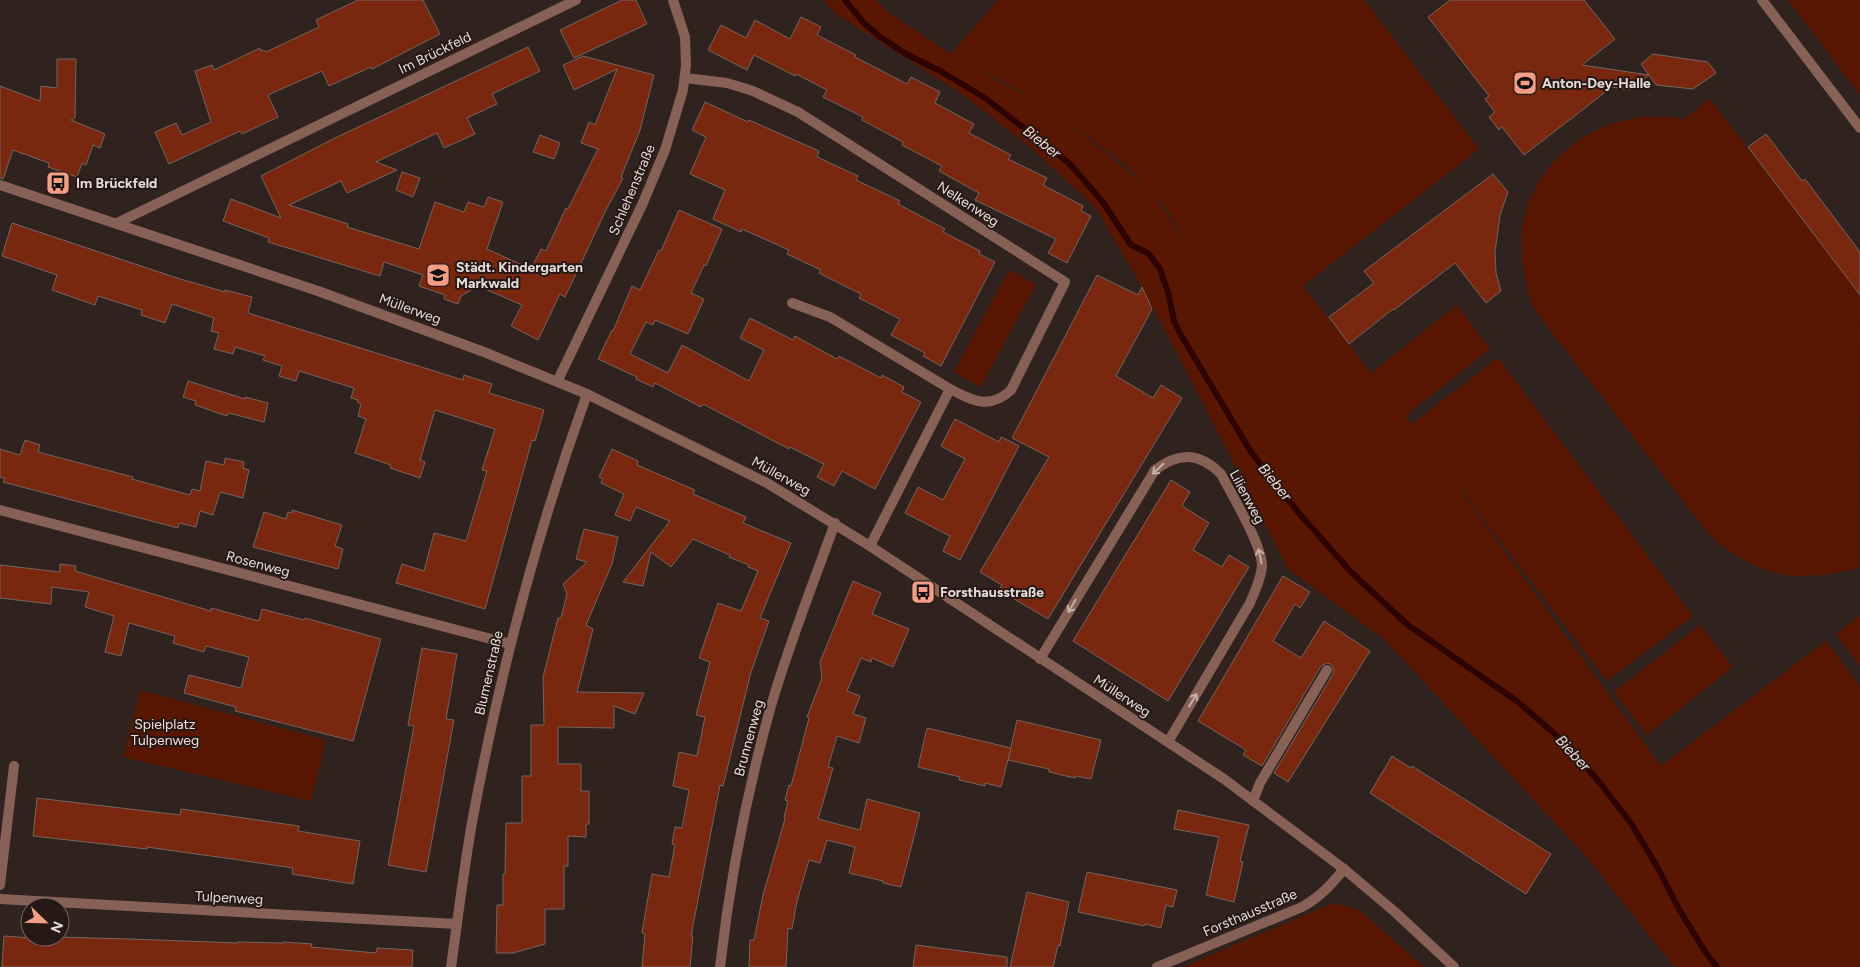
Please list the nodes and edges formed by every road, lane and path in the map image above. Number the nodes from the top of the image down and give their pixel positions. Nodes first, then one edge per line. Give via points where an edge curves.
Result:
1 (576, 0) edge
2 (673, 0) edge
3 (1762, 0) edge
4 (685, 78) junction
5 (1860, 128) edge
6 (0, 185) edge
7 (116, 223) junction
8 (792, 303) dead end
9 (558, 380) junction
10 (950, 389) junction
11 (588, 394) junction
12 (0, 510) edge
13 (835, 523) junction
14 (870, 546) junction
15 (510, 644) junction
16 (1040, 659) junction
17 (1327, 670) dead end
18 (1168, 742) junction
19 (14, 766) dead end
20 (1253, 801) junction
21 (1344, 870) junction
22 (0, 885) edge
23 (0, 899) edge
24 (457, 924) junction
25 (451, 967) edge
26 (720, 967) edge
27 (1157, 967) edge
28 (1454, 967) edge

1 - 7 street, Im Brückfeld
2 - 4 street, Schlehenstraße via 685,37
3 - 5 street
4 - 9 street, Schlehenstraße via 664,150 642,205
4 - 10 street, Nelkenweg via 736,86 798,112 1065,282 1011,390 1003,397 988,402 974,401
6 - 7 street, Müllerweg
7 - 9 street, Müllerweg via 376,311
8 - 10 street, Nelkenweg via 830,318
9 - 11 street, Müllerweg
10 - 14 street
11 - 13 street, Müllerweg via 768,483
11 - 15 street, Blumenstraße via 560,469
12 - 15 street, Rosenweg
13 - 14 street, Müllerweg
13 - 26 street, Brunnenweg via 771,707 737,856
14 - 16 street, Müllerweg
15 - 24 street, Blumenstraße via 472,820
16 - 18 street, Müllerweg
18 -> 16 street, Lilienweg via 1250,603 1262,567 1260,552 1221,474 1213,466 1190,456 1167,461 1155,470
17 - 20 street via 1260,783
18 - 20 street, Müllerweg
19 - 22 street
20 - 21 street, Müllerweg
21 - 27 street, Forsthausstraße via 1318,898 1302,907
21 - 28 street, Müllerweg
23 - 24 street, Tulpenweg
24 - 25 street, Blumenstraße

